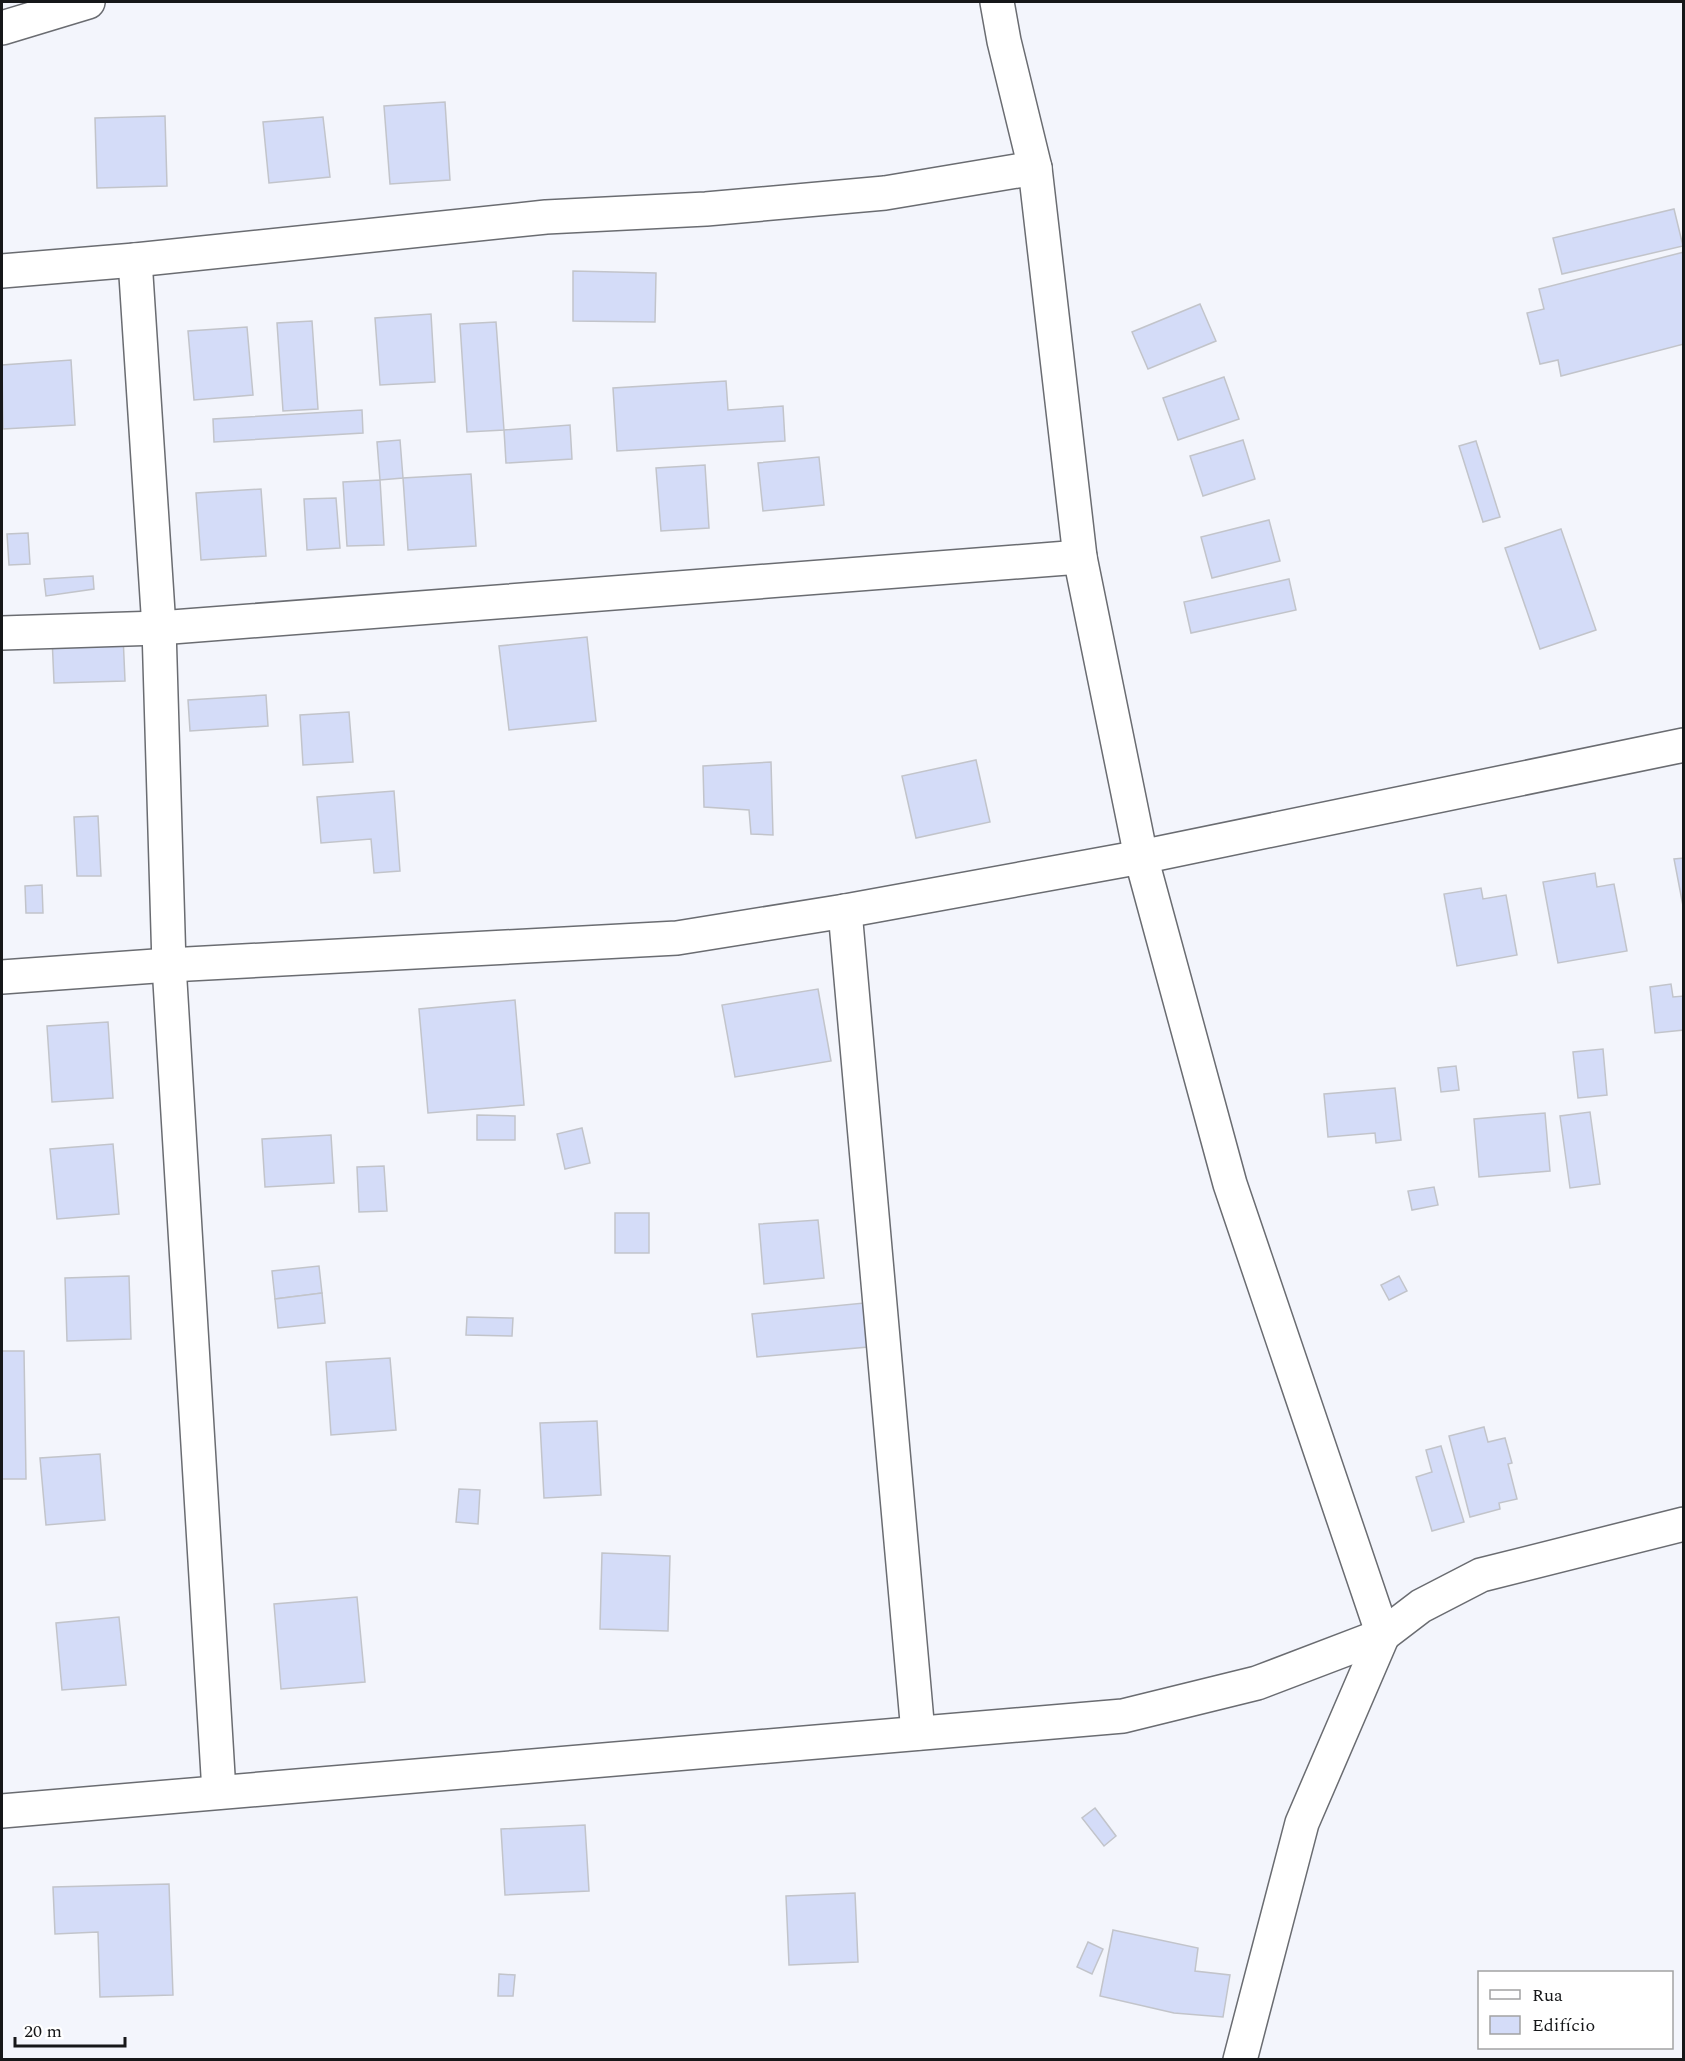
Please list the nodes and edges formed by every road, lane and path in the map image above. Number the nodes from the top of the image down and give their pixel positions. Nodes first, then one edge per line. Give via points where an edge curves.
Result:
1 (88, 2) edge
2 (997, 2) edge
3 (2, 28) edge
4 (1035, 168) junction
5 (135, 260) junction
6 (2, 270) edge
7 (1080, 557) junction
8 (159, 628) junction
9 (2, 633) edge
10 (1683, 745) edge
11 (1141, 857) junction
12 (845, 911) junction
13 (169, 965) junction
14 (2, 977) edge
15 (1683, 1524) edge
16 (1383, 1635) junction
17 (918, 1733) junction
18 (219, 1792) junction
19 (2, 1811) edge
20 (1240, 2060) edge

1 - 3 street
2 - 4 street
4 - 5 street via 885,193 546,218
4 - 7 street
5 - 6 street
5 - 8 street
7 - 8 street
7 - 11 street
8 - 9 street
8 - 13 street
10 - 11 street
11 - 12 street
11 - 16 street via 1230,1184
12 - 13 street via 677,938
12 - 17 street
13 - 14 street
13 - 18 street
15 - 16 street via 1481,1575 1421,1606
16 - 17 street via 1257,1683 1123,1716
16 - 20 street via 1302,1823
17 - 18 street
18 - 19 street

